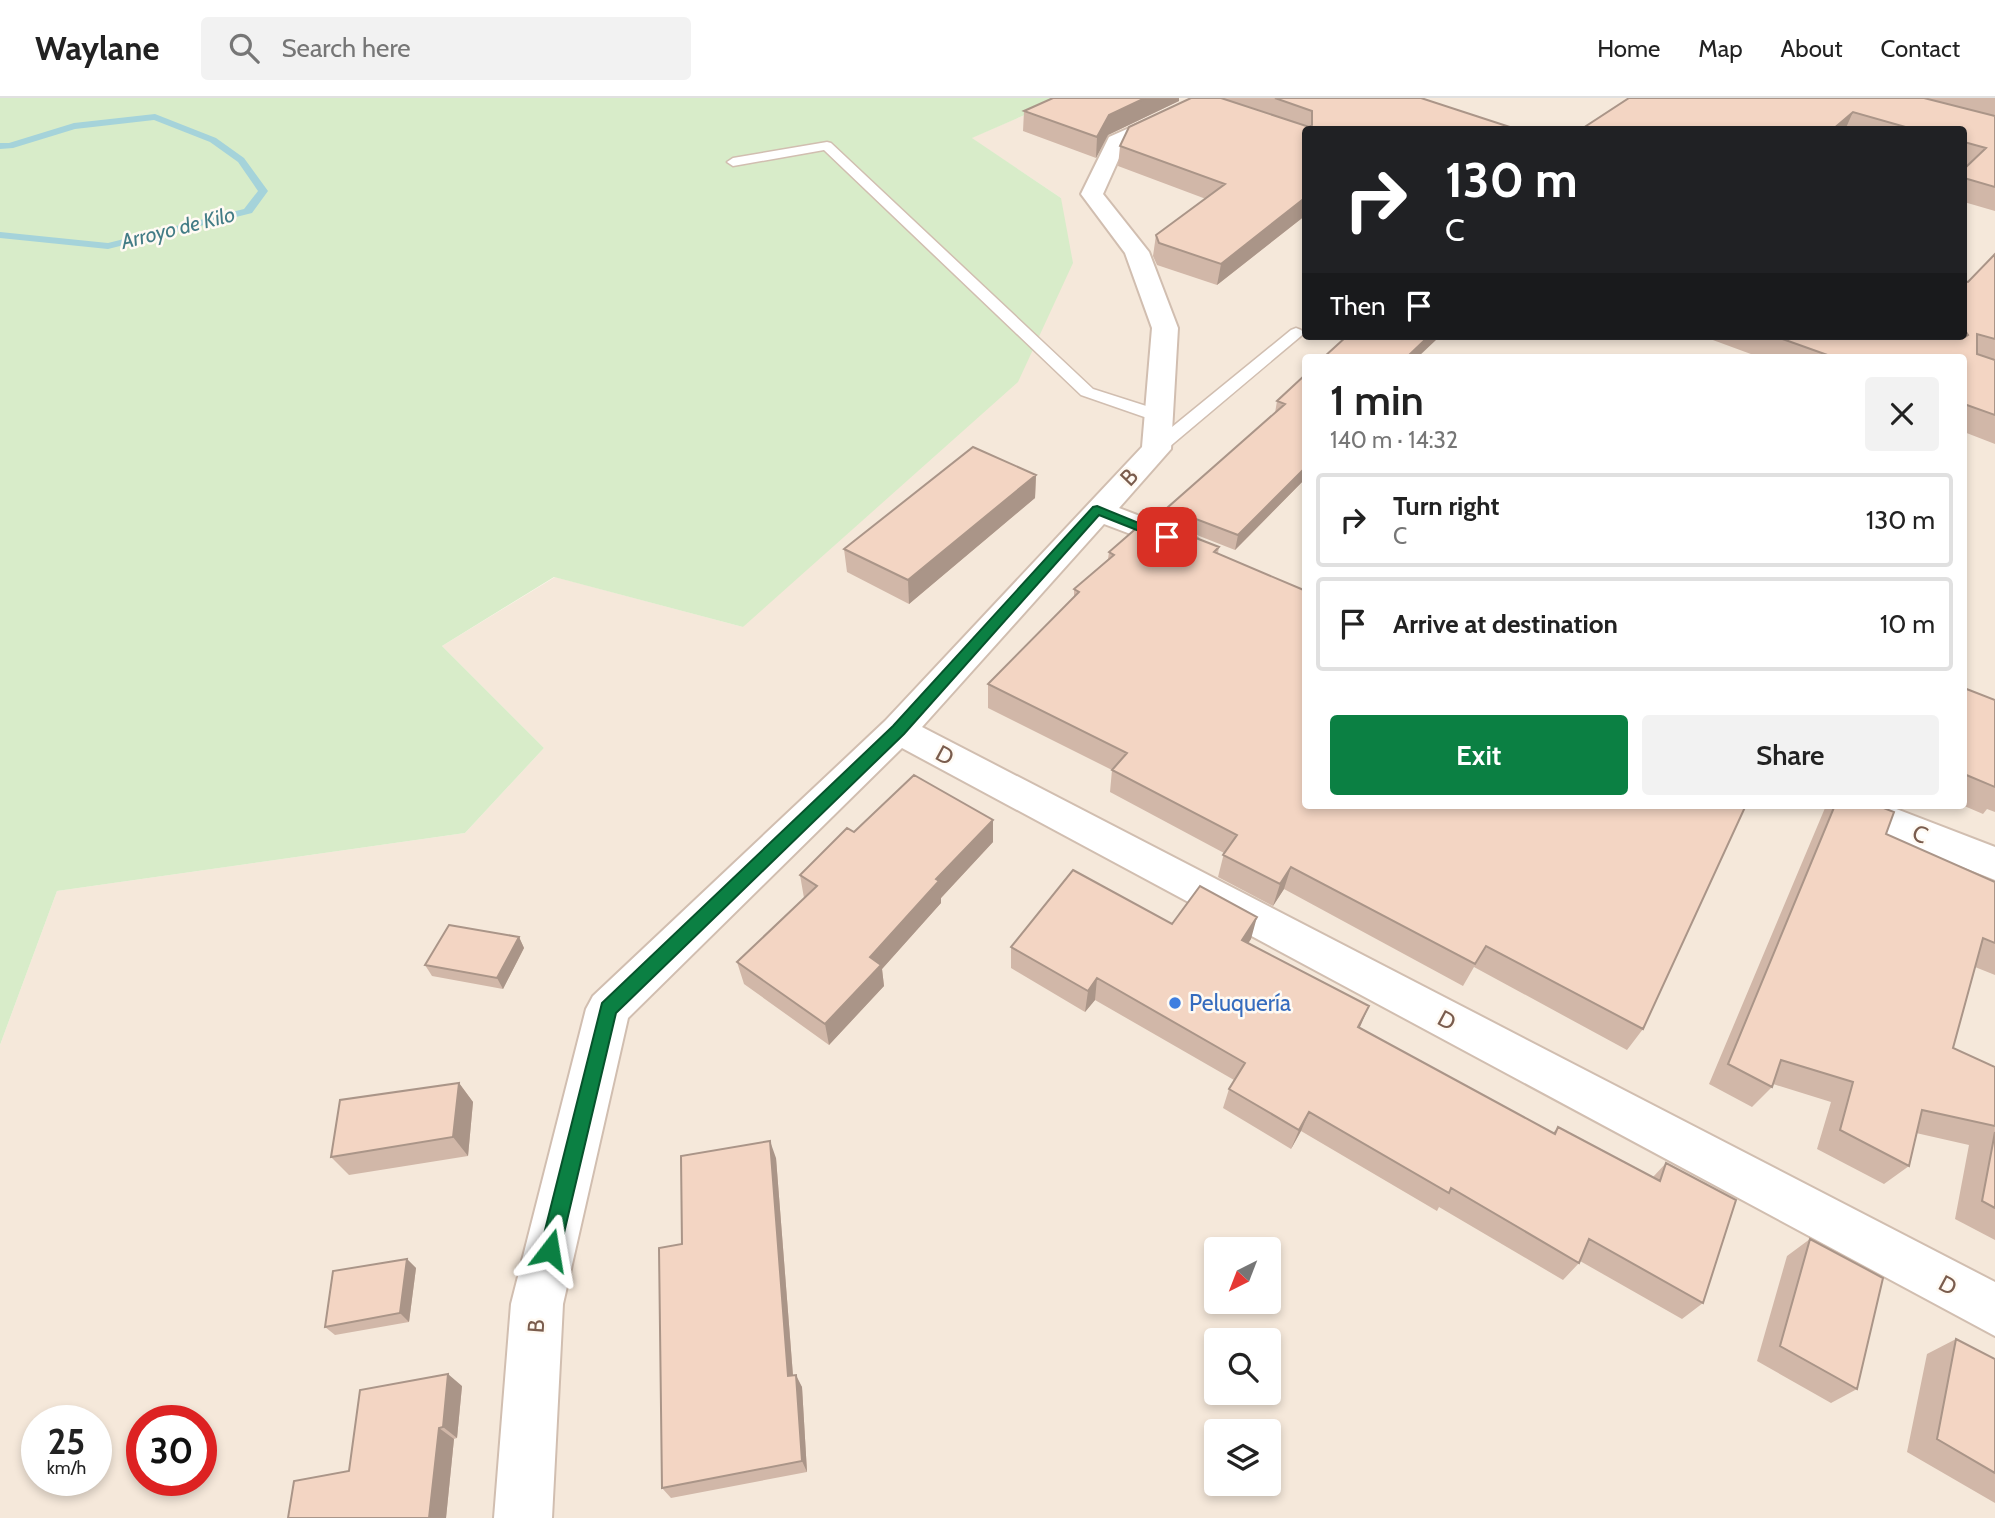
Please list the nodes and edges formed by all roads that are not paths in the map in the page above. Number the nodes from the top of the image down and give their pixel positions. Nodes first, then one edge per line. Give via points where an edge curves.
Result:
1 (1200, 102) edge
2 (733, 162) dead end
3 (1296, 333) dead end
4 (1157, 432) junction
5 (1097, 510) junction
6 (1208, 553) edge
7 (898, 730) junction
8 (1856, 809) edge
9 (1995, 864) edge
10 (1995, 1310) edge
11 (523, 1518) edge

1 - 4 street via 1116,141 1092,194 1137,252 1165,328
2 - 4 lane via 827,146 1087,392
3 - 4 lane
4 - 5 street, B
5 - 6 street
5 - 7 street, B
7 - 10 street, D
7 - 11 street, B via 608,1009 537,1304
8 - 9 street, C

